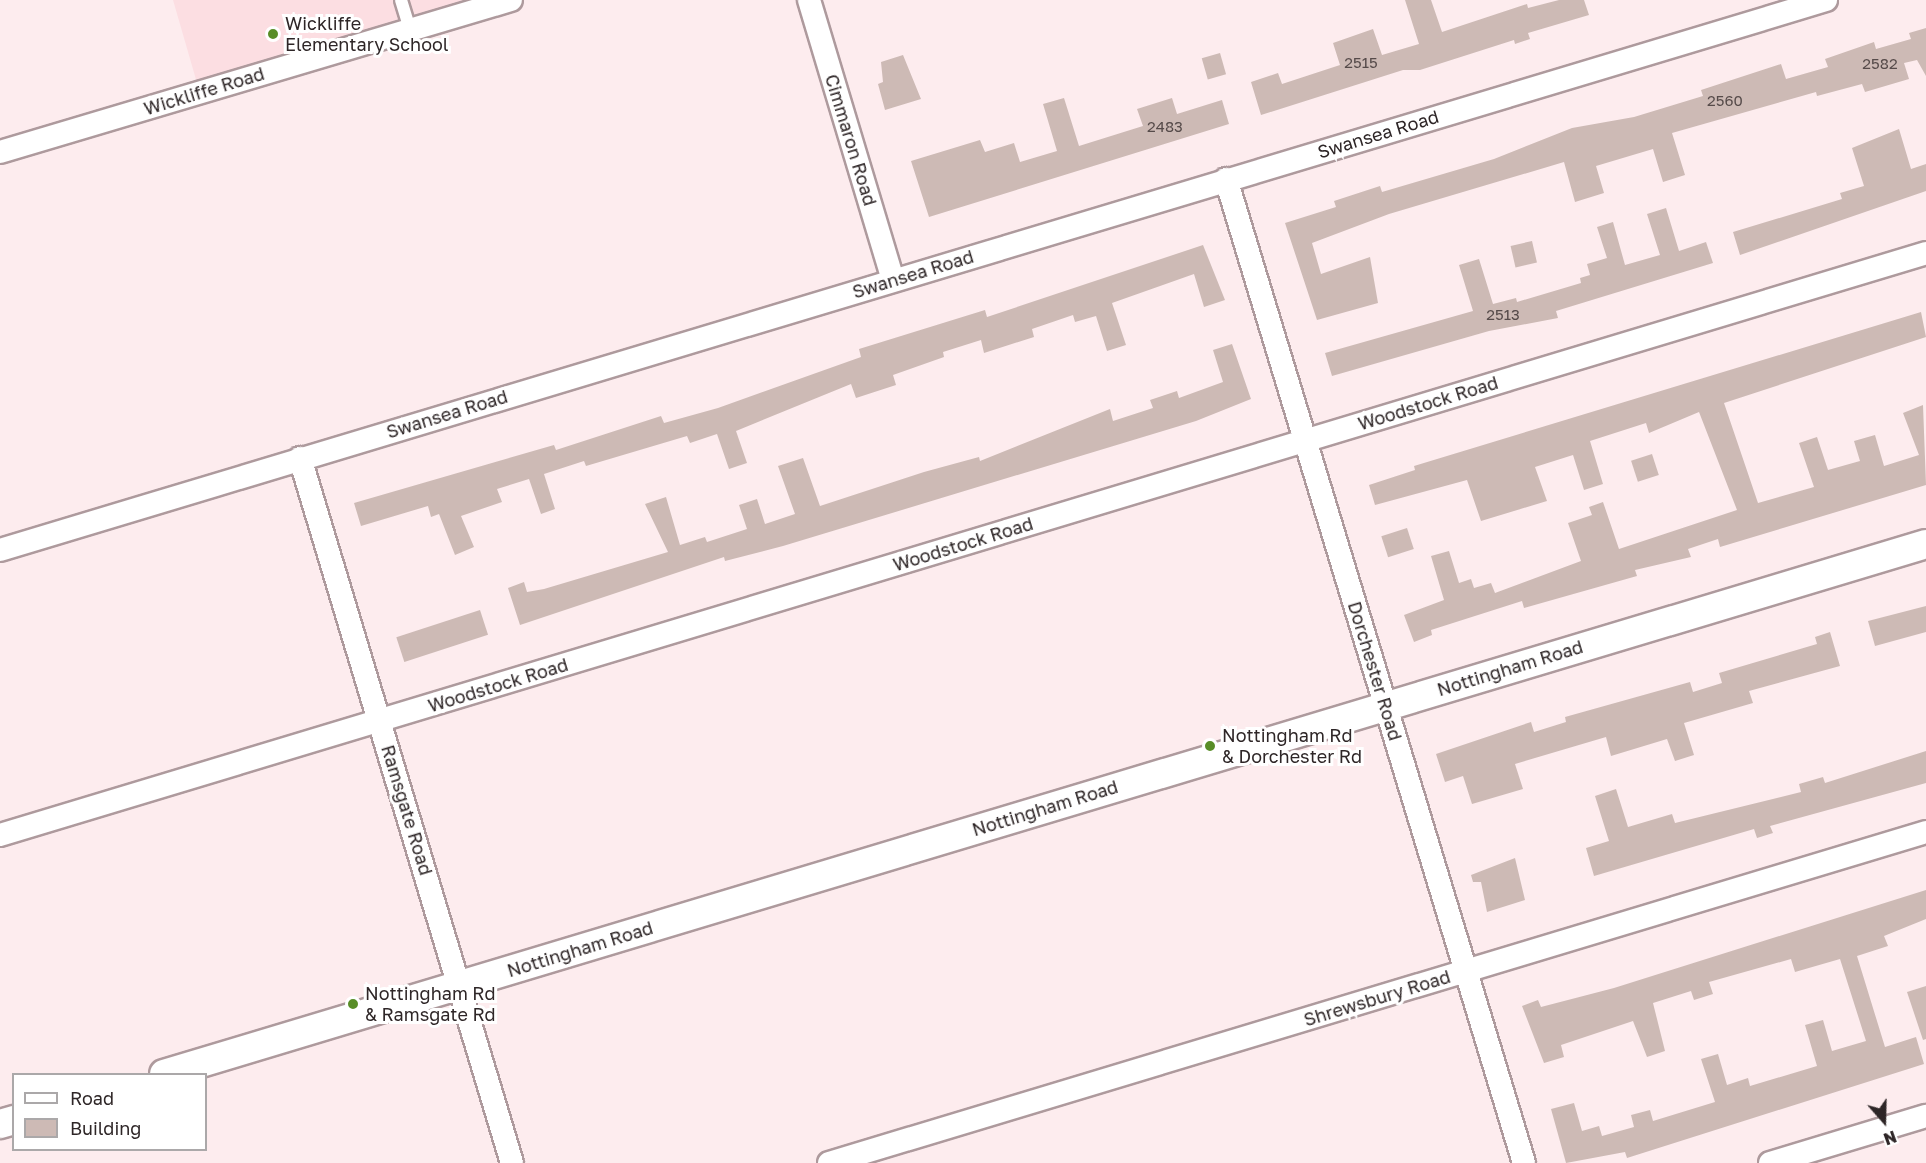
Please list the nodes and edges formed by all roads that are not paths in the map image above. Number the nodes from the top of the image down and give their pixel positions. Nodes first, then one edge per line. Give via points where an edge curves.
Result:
1 (401, 0) edge
2 (511, 0) edge
3 (809, 0) edge
4 (1826, 0) edge
5 (410, 30) junction
6 (0, 152) edge
7 (1226, 179) junction
8 (1926, 253) edge
9 (893, 280) junction
10 (1305, 440) junction
11 (300, 458) junction
12 (1926, 544) edge
13 (0, 550) edge
14 (1386, 705) junction
15 (380, 720) junction
16 (1926, 832) edge
17 (0, 835) edge
18 (1465, 971) junction
19 (459, 985) junction
20 (167, 1073) edge
21 (1926, 1116) edge
22 (512, 1163) edge
23 (828, 1163) edge
24 (1524, 1163) edge
25 (1770, 1163) edge

1 - 5 lane
2 - 5 street, Wickliffe Road
3 - 9 street, Cimmaron Road
4 - 7 street, Swansea Road
5 - 6 street, Wickliffe Road
7 - 9 street, Swansea Road
7 - 10 street, Dorchester Road
8 - 10 street, Woodstock Road
9 - 11 street, Swansea Road
10 - 14 street, Dorchester Road
10 - 15 street, Woodstock Road
11 - 13 street, Swansea Road
11 - 15 street, Ramsgate Road
12 - 14 street, Nottingham Road
14 - 18 street, Dorchester Road
14 - 19 street, Nottingham Road
15 - 17 street, Woodstock Road
15 - 19 street, Ramsgate Road
16 - 18 street, Shrewsbury Road
18 - 23 street, Shrewsbury Road
18 - 24 street, Dorchester Road
19 - 20 street, Nottingham Road
19 - 22 street, Ramsgate Road
21 - 25 street

